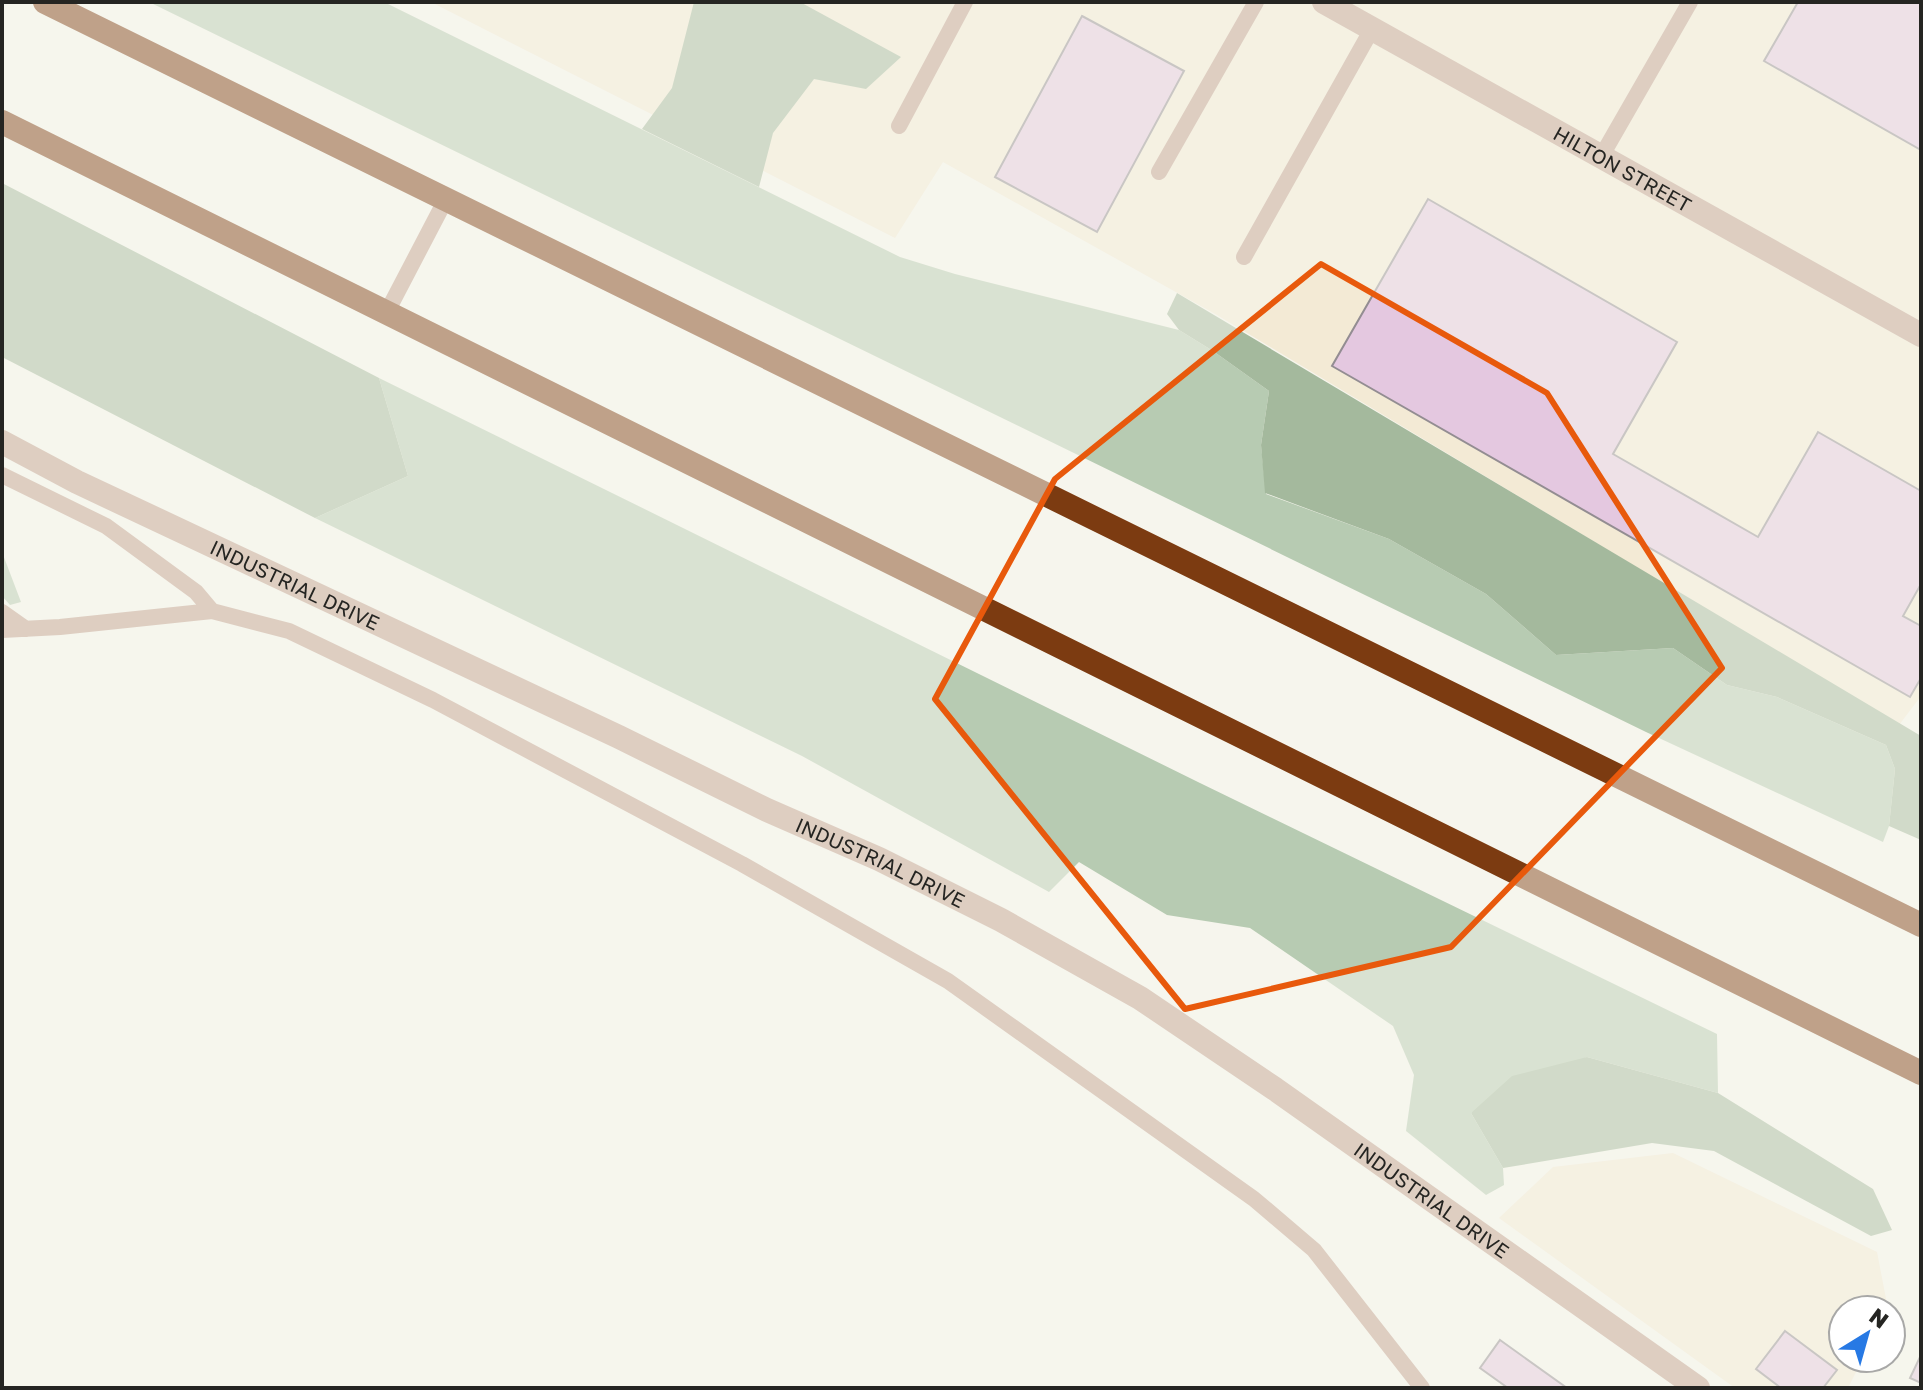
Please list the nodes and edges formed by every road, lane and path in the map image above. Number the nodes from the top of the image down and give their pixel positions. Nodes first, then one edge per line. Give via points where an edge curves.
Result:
1 (45, 2) edge
2 (965, 2) edge
3 (1256, 2) edge
4 (1324, 2) edge
5 (1690, 2) edge
6 (1372, 29) junction
7 (2, 122) edge
8 (899, 126) dead end
9 (1601, 157) junction
10 (1159, 172) dead end
11 (446, 199) junction
12 (1244, 257) dead end
13 (387, 312) junction
14 (1921, 335) edge
15 (2, 442) edge
16 (2, 475) edge
17 (212, 611) junction
18 (2, 612) edge
19 (2, 630) edge
20 (28, 630) junction
21 (1921, 925) edge
22 (1921, 1073) edge
23 (1422, 1388) edge
24 (1698, 1388) edge

1 - 11 highway
2 - 8 lane
3 - 10 lane
4 - 6 street, HILTON STREET
5 - 9 lane
6 - 9 street, HILTON STREET
6 - 12 lane
7 - 13 highway
9 - 14 street, HILTON STREET
11 - 13 lane
11 - 21 highway
13 - 22 highway
15 - 24 street, INDUSTRIAL DRIVE via 1001,920 1140,998
16 - 17 lane via 106,526 196,592
17 - 20 lane
17 - 23 lane via 289,631 433,700 742,864 948,981 1254,1199 1314,1250
18 - 20 lane
19 - 20 lane

